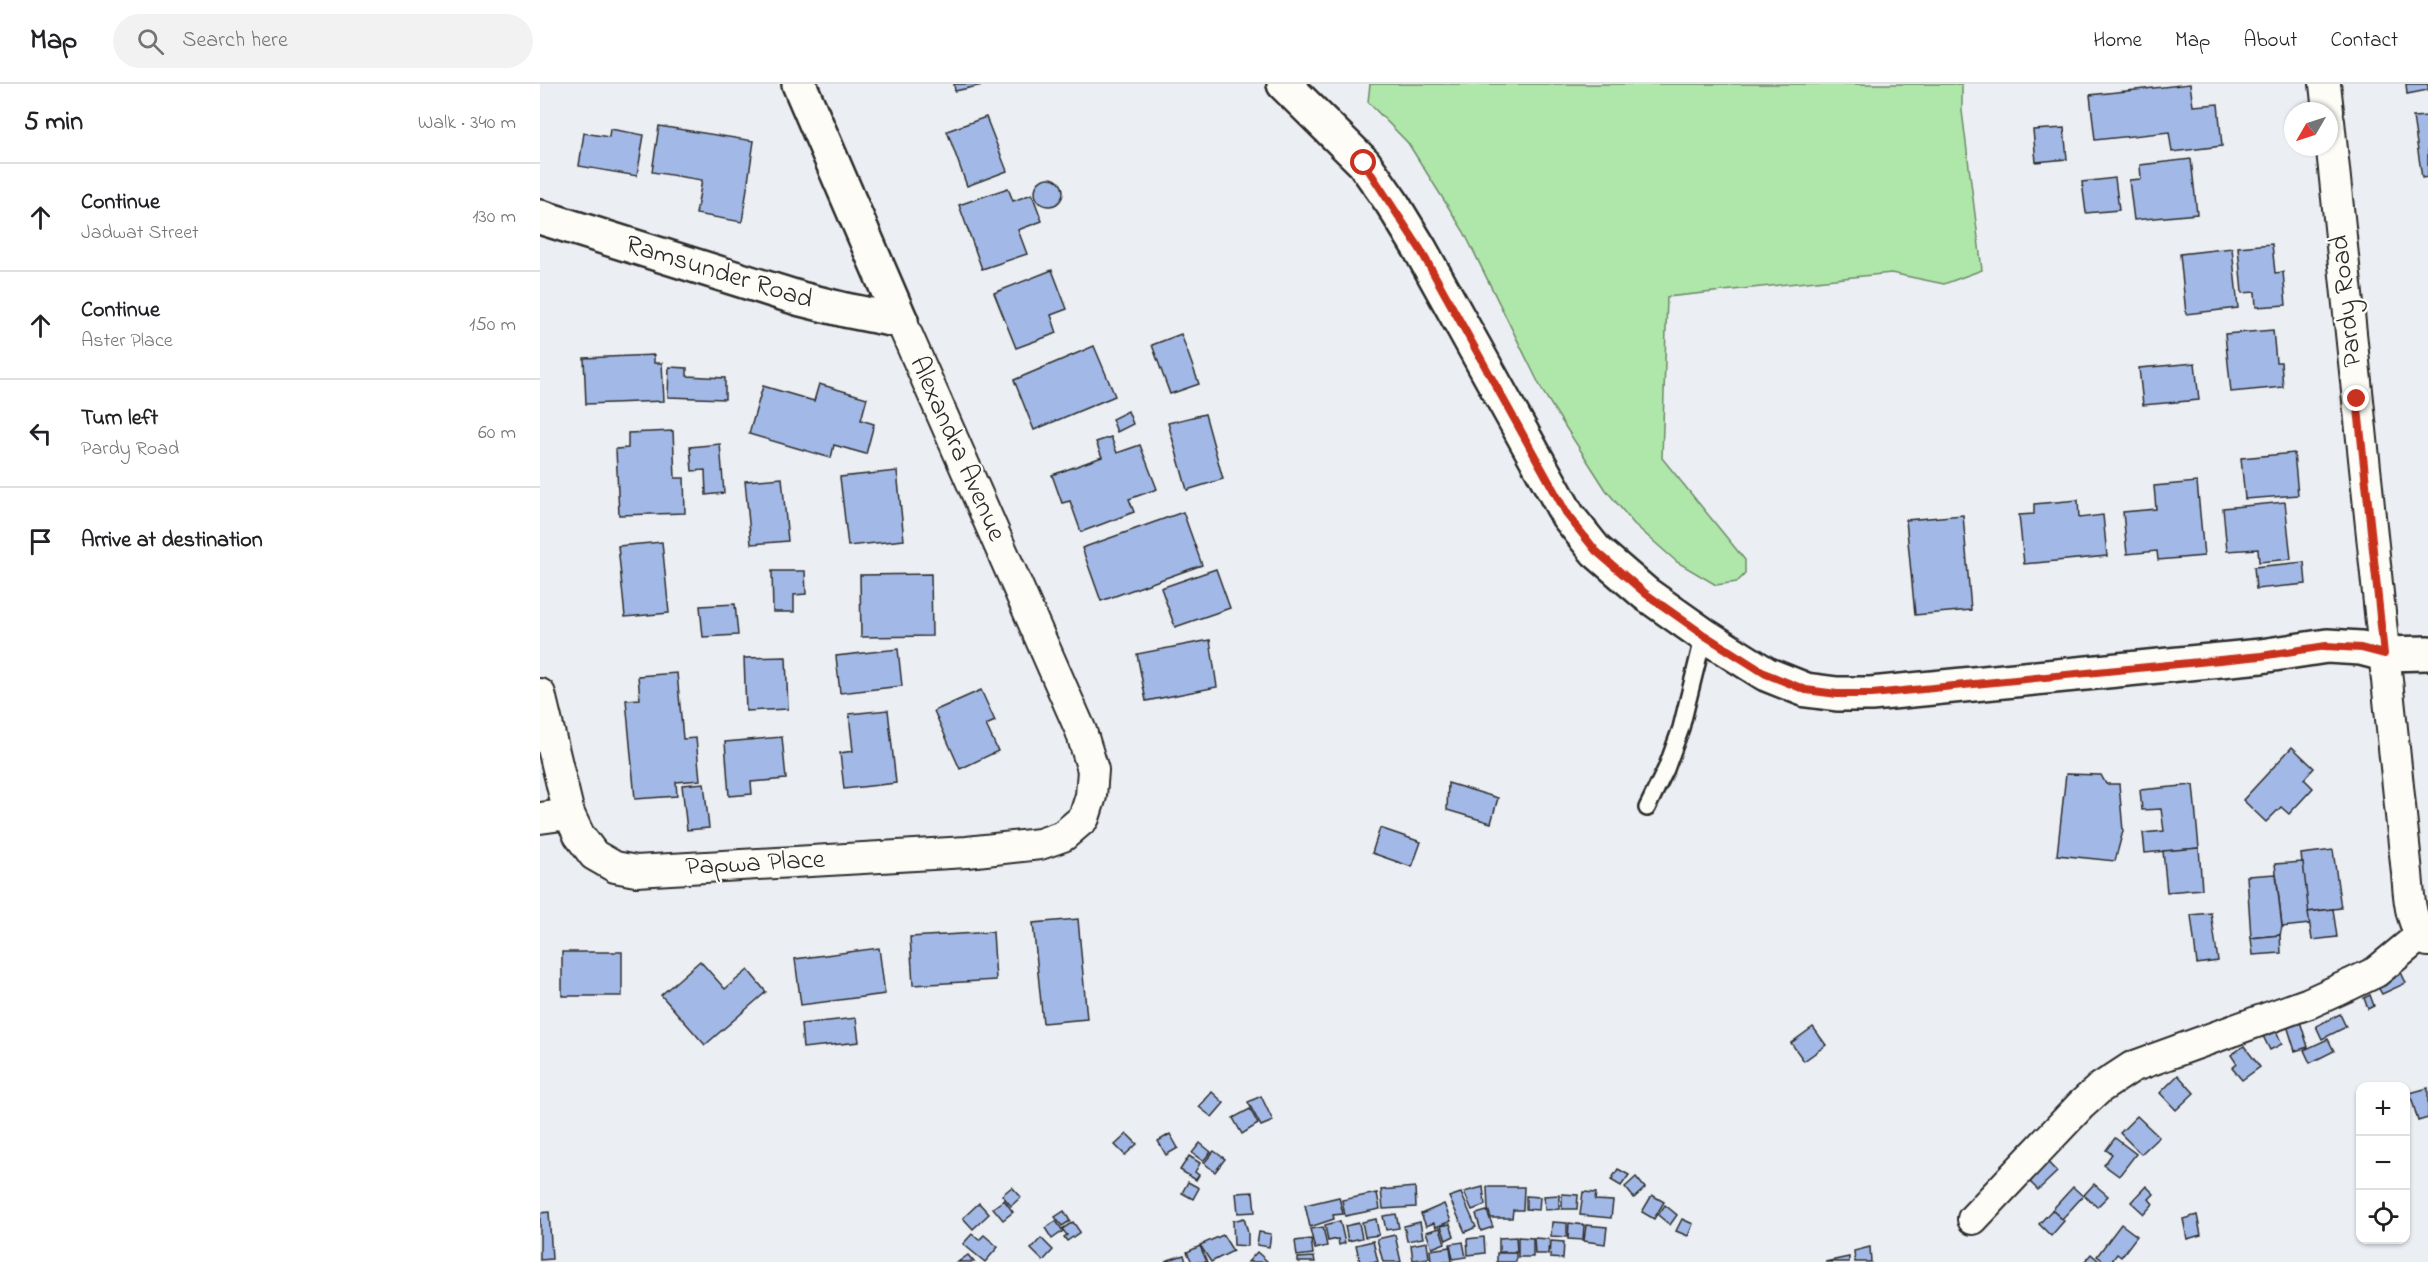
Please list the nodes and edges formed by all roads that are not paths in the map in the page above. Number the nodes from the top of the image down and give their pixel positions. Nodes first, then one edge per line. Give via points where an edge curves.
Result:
1 (799, 84) edge
2 (1284, 84) edge
3 (2325, 84) edge
4 (2327, 102) edge
5 (2333, 156) edge
6 (540, 217) edge
7 (901, 321) junction
8 (1704, 635) junction
9 (2428, 653) edge
10 (2384, 654) junction
11 (540, 694) edge
12 (1647, 808) dead end
13 (569, 814) junction
14 (540, 818) edge
15 (1084, 818) joint
16 (2425, 938) edge
17 (1973, 1219) dead end

1 - 7 street, Alexandra Avenue
2 - 8 street via 1364,163 1392,203 1568,516 1596,551 1646,594
3 - 4 street
5 - 10 street, Pardy Road
6 - 7 street, Ramsunder Road via 801,299
7 - 15 street, Alexandra Avenue via 1081,731 1093,770
8 - 10 street via 1766,674 1806,690 1837,694 1872,694 2214,661 2326,646
8 - 12 lane via 1681,728
9 - 10 street
10 - 16 street, Pardy Road via 2412,913
11 - 13 street, Papwa Place
13 - 14 street
13 - 15 street, Papwa Place via 594,855 615,867 636,871 967,852 1040,844 1063,836
16 - 17 street via 2352,984 2114,1077 2081,1105

